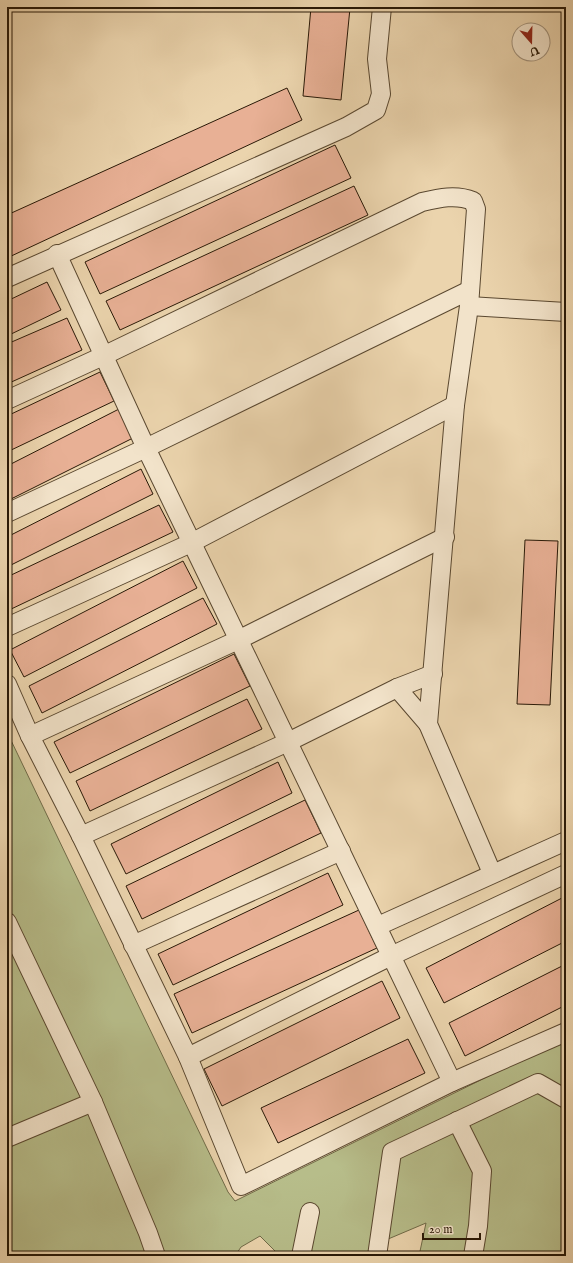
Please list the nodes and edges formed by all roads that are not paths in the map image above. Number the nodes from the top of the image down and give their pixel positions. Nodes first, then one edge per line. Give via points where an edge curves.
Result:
1 (382, 7) edge
2 (57, 254) junction
3 (7, 278) edge
4 (469, 298) junction
5 (566, 312) edge
6 (103, 356) junction
7 (7, 400) edge
8 (455, 405) junction
9 (146, 448) junction
10 (7, 513) edge
11 (445, 537) junction
12 (191, 543) junction
13 (7, 627) edge
14 (238, 640) junction
15 (433, 674) junction
16 (7, 684) edge
17 (397, 688) junction
18 (428, 724) junction
19 (30, 736) junction
20 (288, 742) junction
21 (81, 836) junction
22 (566, 842) edge
23 (341, 851) junction
24 (492, 873) junction
25 (566, 874) edge
26 (7, 922) edge
27 (378, 926) junction
28 (132, 945) junction
29 (391, 956) junction
30 (566, 1032) edge
31 (188, 1057) junction
32 (452, 1082) junction
33 (566, 1100) edge
34 (93, 1102) junction
35 (457, 1121) junction
36 (7, 1138) edge
37 (310, 1212) dead end
38 (156, 1256) edge
39 (301, 1256) edge
40 (377, 1256) edge
41 (473, 1256) edge

1 - 2 street via 377,59 381,94 376,110 346,127
2 - 3 street
2 - 6 street
4 - 5 street
4 - 6 street via 476,209 473,201 464,197 446,197 422,202
4 - 8 street
4 - 9 street
6 - 7 street
6 - 9 street
8 - 11 street
8 - 12 street
9 - 10 street
9 - 12 street
11 - 14 street
11 - 15 street
12 - 13 street
12 - 14 street
14 - 19 street
14 - 20 street
15 - 17 street
15 - 18 street
16 - 19 street
17 - 18 street
17 - 20 street
18 - 24 street
19 - 21 street
20 - 21 street
20 - 23 street
21 - 28 street
22 - 24 street
23 - 27 street
23 - 28 street
24 - 27 street
25 - 29 street
26 - 34 street
27 - 29 street
28 - 31 street
29 - 31 street
29 - 32 street
30 - 32 street
31 - 32 street via 241,1186
33 - 35 street via 538,1082
34 - 36 street
34 - 38 street
35 - 40 street via 392,1152
35 - 41 street via 482,1171
37 - 39 street

